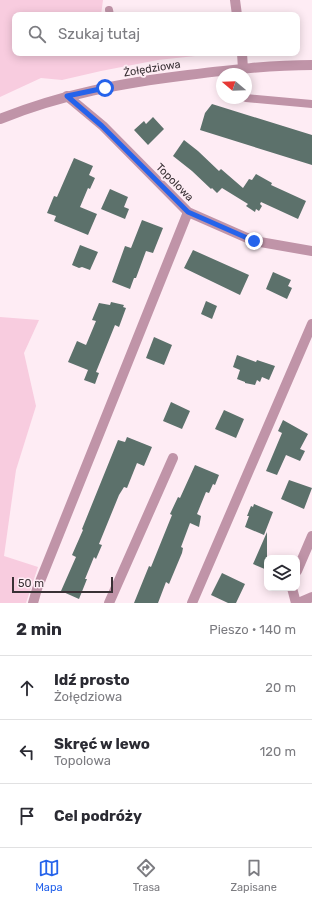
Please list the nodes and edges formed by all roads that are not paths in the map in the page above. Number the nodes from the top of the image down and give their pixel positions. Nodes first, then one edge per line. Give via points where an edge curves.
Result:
1 (235, 0) edge
2 (237, 12) edge
3 (242, 56) edge
4 (312, 65) edge
5 (243, 68) edge
6 (252, 68) edge
7 (216, 72) edge
8 (67, 96) junction
9 (252, 99) edge
10 (312, 104) edge
11 (0, 119) edge
12 (188, 212) junction
13 (312, 250) edge
14 (312, 324) edge
15 (173, 458) dead end
16 (312, 536) edge
17 (300, 564) edge
18 (293, 591) edge
19 (312, 597) edge
20 (33, 603) edge
21 (109, 603) edge
22 (192, 603) edge
23 (297, 603) edge

1 - 2 street
3 - 5 street
4 - 6 street, Żołędziowa
7 - 8 street, Żołędziowa via 162,78
8 - 11 street, Żołędziowa
8 - 12 street, Topolowa via 102,126
9 - 10 lane
12 - 13 street, Topolowa via 254,241
12 - 20 street
14 - 22 street
15 - 21 street
16 - 17 street
18 - 23 street
19 - 23 street

